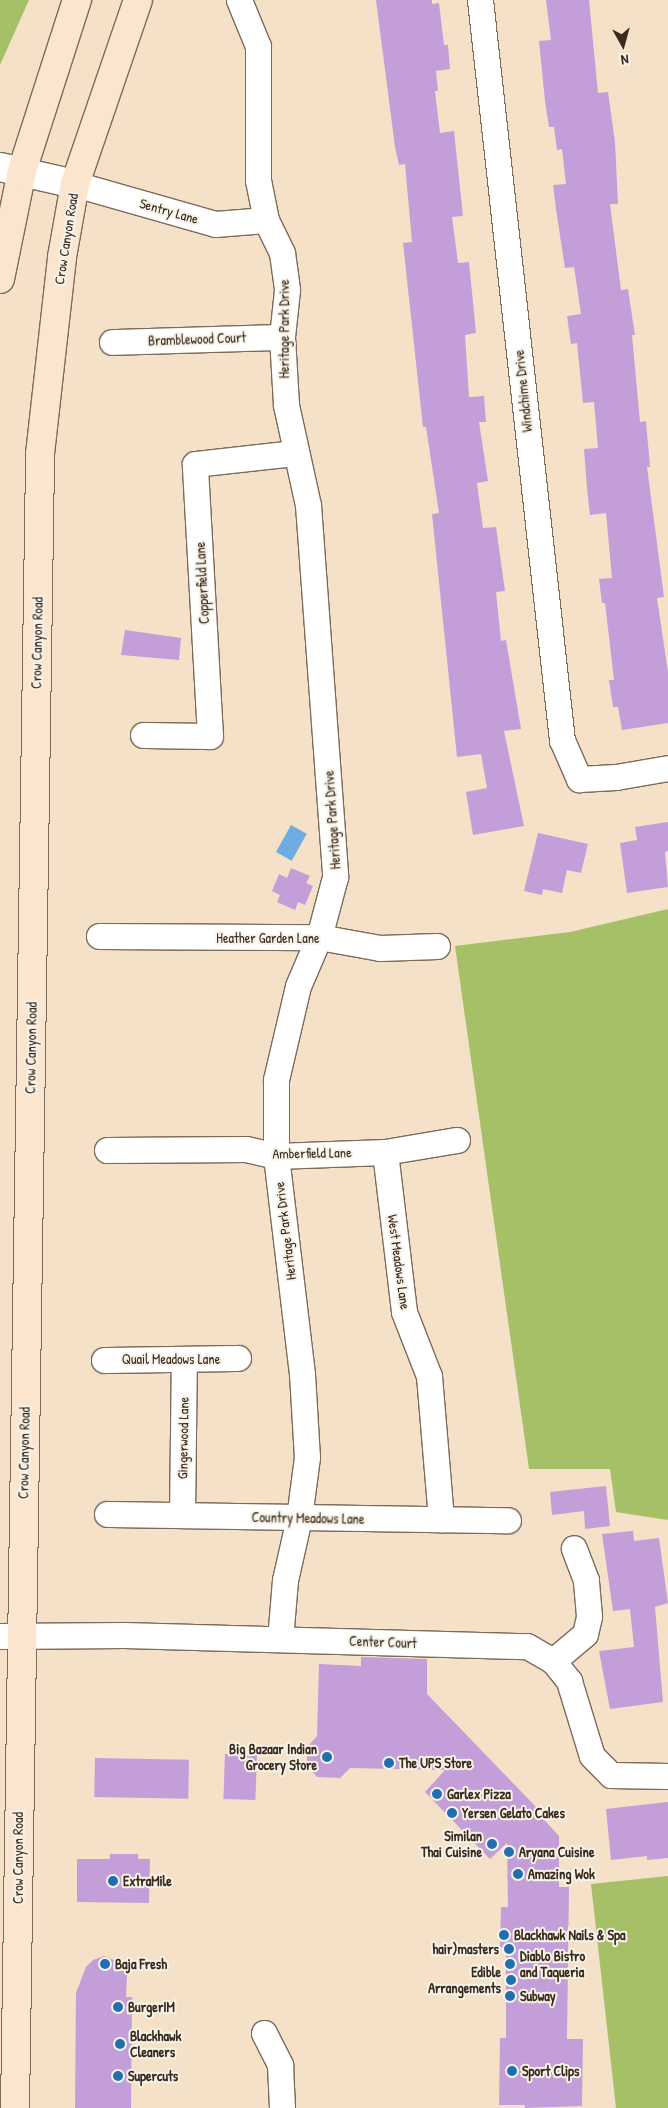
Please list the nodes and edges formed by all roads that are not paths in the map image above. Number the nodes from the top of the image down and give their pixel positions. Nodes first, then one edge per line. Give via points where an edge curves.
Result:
1 (77, 0) edge
2 (138, 0) edge
3 (240, 0) edge
4 (480, 0) edge
5 (11, 169) edge
6 (75, 184) junction
7 (266, 220) junction
8 (0, 279) edge
9 (282, 337) junction
10 (112, 342) dead end
11 (295, 453) junction
12 (142, 735) dead end
13 (668, 768) edge
14 (98, 936) dead end
15 (319, 936) junction
16 (436, 946) dead end
17 (457, 1140) dead end
18 (107, 1150) dead end
19 (385, 1152) junction
20 (276, 1156) junction
21 (238, 1358) dead end
22 (104, 1360) dead end
23 (184, 1361) junction
24 (107, 1514) dead end
25 (182, 1515) junction
26 (300, 1518) junction
27 (441, 1519) junction
28 (508, 1520) dead end
29 (574, 1548) dead end
30 (10, 1636) edge
31 (280, 1639) junction
32 (552, 1661) junction
33 (668, 1776) edge
34 (264, 2033) dead end
35 (15, 2108) edge
36 (282, 2108) edge

1 - 5 main road
2 - 6 main road, Crow Canyon Road
3 - 7 street, Heritage Park Drive via 258,46 258,180
4 - 13 street, Windchime Drive via 562,740 579,779 616,777
5 - 6 street
5 - 8 main road
6 - 7 street, Sentry Lane via 215,224
6 - 30 main road, Crow Canyon Road via 62,257 40,454
7 - 9 street, Heritage Park Drive via 282,253 287,290
9 - 10 street, Bramblewood Court
9 - 11 street, Heritage Park Drive via 286,405
11 - 12 street, Copperfield Lane via 195,464 210,736
11 - 15 street, Heritage Park Drive via 308,505 335,877
14 - 15 street, Heather Garden Lane
15 - 16 street, Heather Garden Lane via 380,948
15 - 20 street, Heritage Park Drive via 298,986 276,1080
17 - 19 street, Amberfield Lane
18 - 20 street, Amberfield Lane via 246,1149
19 - 20 street, Amberfield Lane
19 - 27 street, West Meadows Lane via 404,1312 429,1376
20 - 26 street, Heritage Park Drive via 303,1383 307,1457
21 - 23 street, Quail Meadows Lane
22 - 23 street, Quail Meadows Lane
23 - 25 street, Gingerwood Lane
24 - 25 street, Country Meadows Lane
25 - 26 street, Country Meadows Lane
26 - 27 street, Country Meadows Lane
26 - 31 street, Heritage Park Drive via 285,1580
27 - 28 street, Country Meadows Lane
29 - 32 street via 586,1580 589,1616 585,1634
30 - 31 street, Center Court
30 - 35 main road, Crow Canyon Road
31 - 32 street, Center Court via 527,1646
32 - 33 street, Center Court via 569,1681 592,1756 611,1775
34 - 36 street via 280,2065

